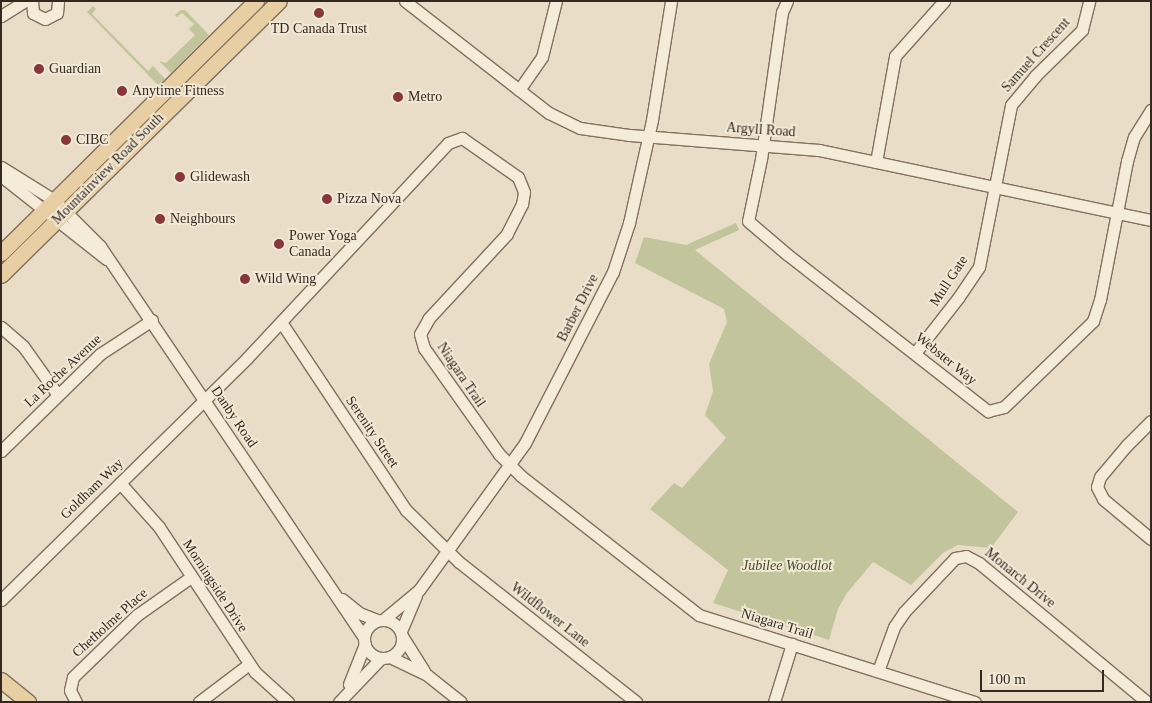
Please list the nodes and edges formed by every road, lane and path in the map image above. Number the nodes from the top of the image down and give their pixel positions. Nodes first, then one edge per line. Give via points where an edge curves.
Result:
1 (25, 1) edge
2 (32, 1) edge
3 (58, 1) edge
4 (256, 1) edge
5 (279, 1) edge
6 (405, 1) edge
7 (556, 1) edge
8 (672, 1) edge
9 (787, 1) edge
10 (944, 1) edge
11 (1089, 1) edge
12 (1, 16) edge
13 (519, 90) junction
14 (1151, 110) edge
15 (647, 137) junction
16 (763, 146) junction
17 (876, 162) junction
18 (1, 167) edge
19 (1, 176) edge
20 (996, 188) junction
21 (50, 205) junction
22 (1119, 213) junction
23 (62, 215) junction
24 (1151, 220) edge
25 (1, 253) edge
26 (1, 275) edge
27 (152, 320) junction
28 (281, 322) junction
29 (1, 327) edge
30 (915, 353) junction
31 (58, 395) junction
32 (204, 400) junction
33 (1151, 421) edge
34 (1, 451) edge
35 (510, 465) junction
36 (120, 483) junction
37 (1151, 539) edge
38 (447, 552) junction
39 (191, 577) junction
40 (419, 590) junction
41 (333, 592) junction
42 (1, 600) edge
43 (381, 620) junction
44 (402, 634) junction
45 (364, 641) junction
46 (792, 644) junction
47 (386, 657) junction
48 (249, 664) junction
49 (878, 671) junction
50 (427, 675) junction
51 (1, 680) edge
52 (341, 699) edge
53 (28, 702) edge
54 (76, 702) edge
55 (199, 702) edge
56 (288, 702) edge
57 (461, 702) edge
58 (636, 702) edge
59 (774, 702) edge
60 (976, 702) edge
61 (1147, 702) edge

1 - 12 street
2 - 3 street via 33,12 45,19 57,13
4 - 21 main road, Mountainview Road South
5 - 23 main road, Mountainview Road South
6 - 13 street, Argyll Road
7 - 13 street via 542,57
8 - 15 street, Barber Drive
9 - 16 street, Webster Way via 782,12
10 - 17 street via 895,56
11 - 20 street, Samuel Crescent via 1082,30 1035,76 1011,105
13 - 15 street, Argyll Road via 549,113 580,128
14 - 22 street via 1134,137
15 - 16 street, Argyll Road
15 - 35 street, Barber Drive via 629,223 616,265 537,424
16 - 17 street, Argyll Road via 807,148
16 - 30 street, Webster Way via 749,212 748,221 752,227
17 - 20 street, Argyll Road
18 - 21 street, Danby Road
19 - 21 street, Danby Road
20 - 22 street, Argyll Road
20 - 30 street, Mull Gate via 979,267
21 - 23 street, Danby Road
21 - 25 main road, Mountainview Road South
22 - 24 street, Argyll Road
22 - 30 street, Webster Way via 1093,321 999,410 982,408
23 - 26 main road, Mountainview Road South
23 - 27 street, Danby Road via 93,251 108,260
27 - 31 street, La Roche Avenue via 100,354
27 - 32 street, Danby Road
28 - 32 street, Niagara Trail
28 - 35 street, Niagara Trail via 448,143 456,138 468,140 518,177 523,183 522,204 507,234 429,318 420,334 424,348 468,413
28 - 38 street, Serenity Street via 401,504
29 - 31 street via 23,346
31 - 34 street, La Roche Avenue
32 - 36 street, Goldham Way
32 - 41 street, Danby Road
33 - 37 street via 1100,477 1097,487 1103,499
35 - 38 street, Barber Drive
35 - 46 street, Niagara Trail via 699,615
36 - 39 street, Morningside Drive via 159,528
36 - 42 street, Goldham Way
38 - 40 street, Barber Drive
38 - 58 street, Wildflower Lane
39 - 48 street, Morningside Drive
39 - 54 street, Chetholme Place via 137,615 73,677 70,690
40 - 43 street, Barber Drive
40 - 44 street, Barber Drive
41 - 43 street, Danby Road via 359,613
41 - 45 street, Danby Road
43 - 44 street via 394,623
43 - 45 street via 368,627
44 - 47 street via 401,646
44 - 50 street
45 - 47 street via 371,654
45 - 52 street
46 - 49 street, Niagara Trail
46 - 59 street
47 - 50 street
47 - 52 street
48 - 55 street
48 - 56 street, Morningside Drive
49 - 60 street, Niagara Trail
49 - 61 street, Monarch Drive via 890,635 904,612 955,558 966,556 979,563
50 - 57 street
51 - 53 main road

